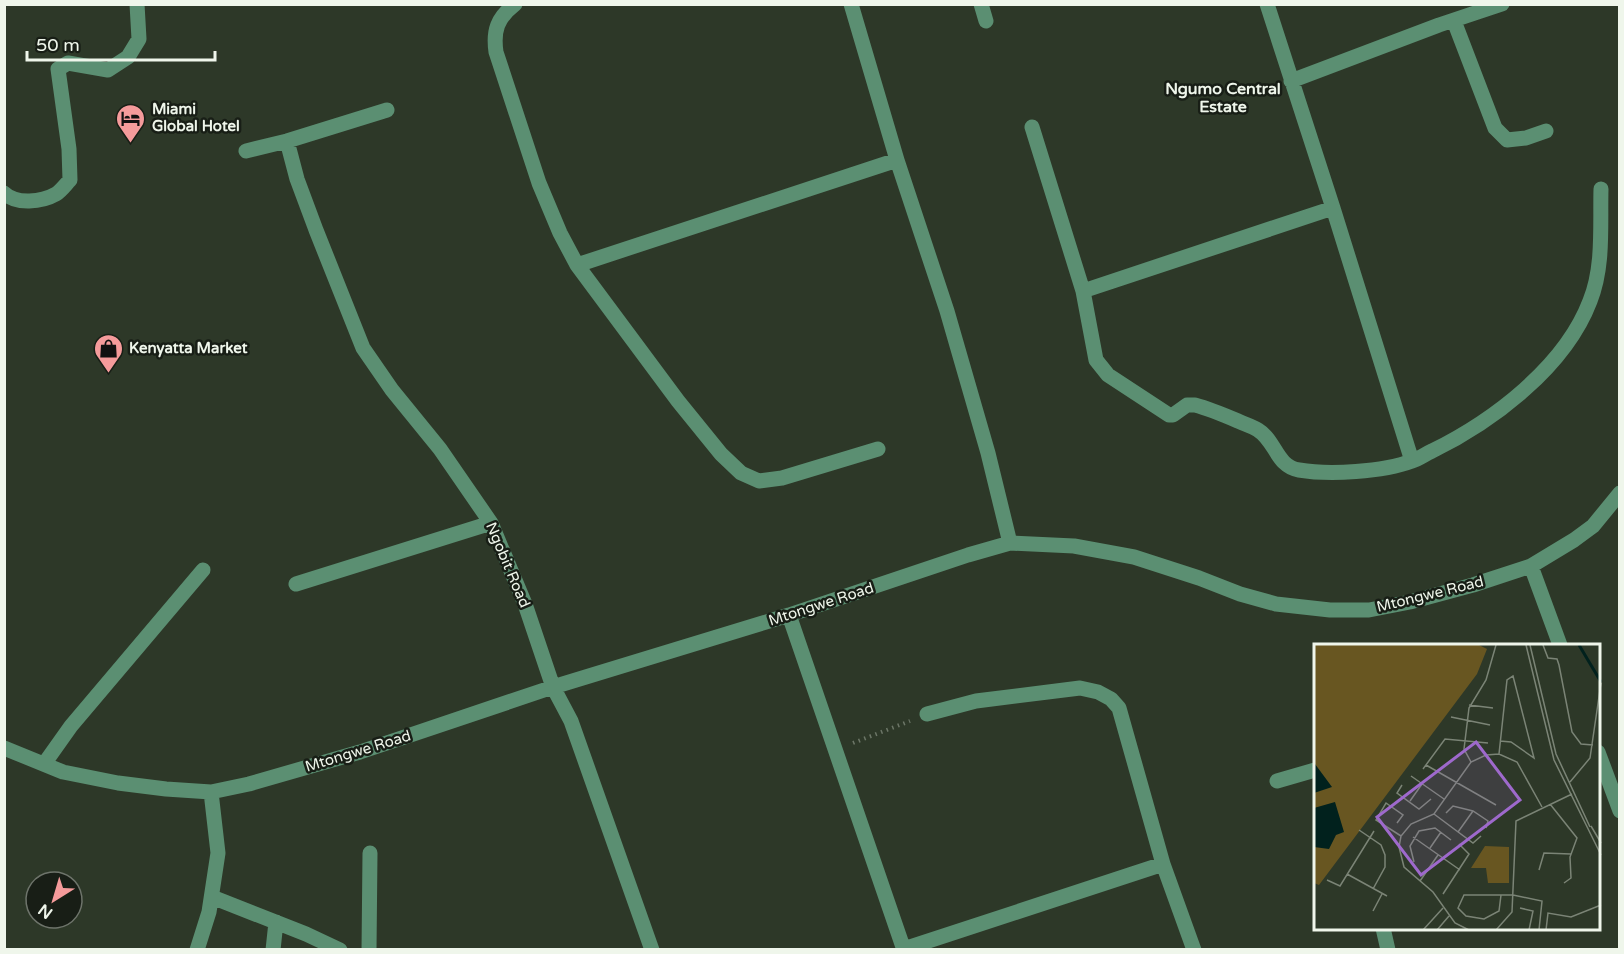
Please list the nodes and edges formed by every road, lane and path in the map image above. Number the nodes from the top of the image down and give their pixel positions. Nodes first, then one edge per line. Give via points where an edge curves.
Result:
1 (137, 4) edge
2 (515, 4) edge
3 (851, 4) edge
4 (981, 4) edge
5 (1267, 4) edge
6 (1502, 4) edge
7 (986, 21) dead end
8 (1454, 21) junction
9 (1291, 81) junction
10 (387, 110) dead end
11 (1032, 127) dead end
12 (1546, 131) dead end
13 (287, 141) junction
14 (246, 151) dead end
15 (897, 160) junction
16 (1601, 189) dead end
17 (4, 193) edge
18 (1333, 208) junction
19 (577, 265) junction
20 (1083, 291) junction
21 (878, 449) dead end
22 (1412, 461) junction
23 (1620, 493) edge
24 (491, 524) junction
25 (1010, 543) junction
26 (1531, 566) junction
27 (203, 570) dead end
28 (296, 584) dead end
29 (789, 615) junction
30 (1560, 644) edge
31 (554, 687) junction
32 (927, 714) joint
33 (4, 748) edge
34 (836, 750) junction
35 (1600, 755) edge
36 (44, 764) junction
37 (1314, 770) edge
38 (1276, 780) dead end
39 (211, 792) junction
40 (1620, 811) edge
41 (370, 853) dead end
42 (1163, 864) junction
43 (212, 897) junction
44 (276, 922) junction
45 (1383, 930) edge
46 (904, 949) edge
47 (196, 950) edge
48 (273, 950) edge
49 (340, 950) edge
50 (369, 950) edge
51 (652, 950) edge
52 (1194, 950) edge
53 (1388, 950) edge

1 - 17 street via 139,39 128,57 108,70 68,63 58,69 70,180 57,194 30,202 9,199
2 - 19 street via 500,19 496,52 539,183
3 - 15 street
4 - 7 street
5 - 9 street
6 - 8 street
8 - 9 street
8 - 12 street via 1495,128 1507,140
9 - 18 street
10 - 13 street
11 - 20 street
13 - 14 street
13 - 24 street, Ngobit Road via 297,179 363,348
15 - 19 street
15 - 25 street via 947,311
16 - 22 street via 1599,272 1590,302 1558,358 1485,420
18 - 20 street
18 - 22 street
19 - 21 street via 685,409 741,473 759,482 782,478
20 - 22 street via 1096,360 1108,375 1169,415 1195,405 1247,425 1268,438 1278,457 1298,470 1384,469
23 - 26 street, Mtongwe Road via 1593,526
24 - 28 street
24 - 31 street, Ngobit Road
25 - 26 street, Mtongwe Road via 1074,546 1134,557 1276,604 1330,610 1369,610 1410,602
25 - 29 street, Mtongwe Road
26 - 30 street
27 - 36 street via 70,726
29 - 31 street, Mtongwe Road
29 - 34 street
31 - 39 street, Mtongwe Road via 360,752
31 - 51 street, Ngobit Road via 571,722
32 - 34 path
32 - 42 street via 976,701 1080,688 1111,699 1119,708
33 - 36 street, Mtongwe Road
34 - 46 street
35 - 40 street
36 - 39 street, Mtongwe Road via 63,772 118,783
37 - 38 street
39 - 43 street via 218,853
41 - 50 street
42 - 46 street
42 - 52 street
43 - 44 street
43 - 47 street
44 - 48 street
44 - 49 street
45 - 53 street

